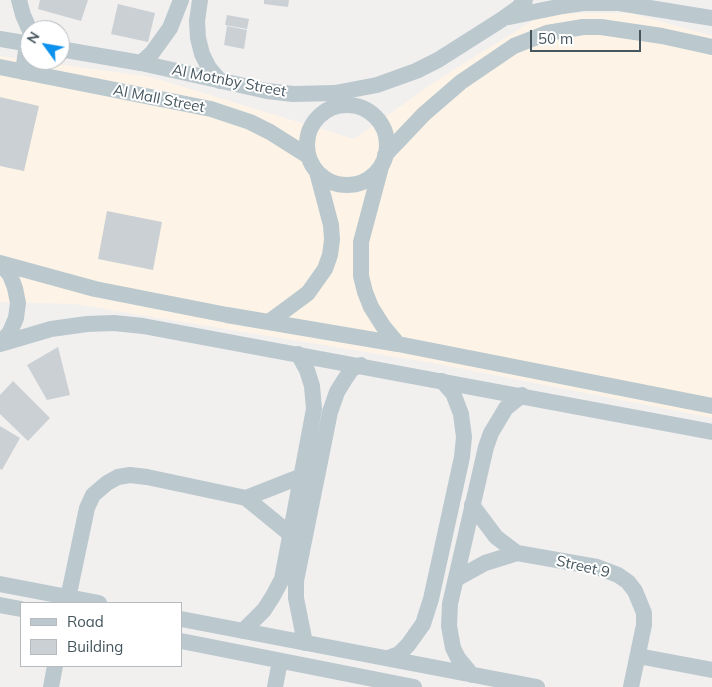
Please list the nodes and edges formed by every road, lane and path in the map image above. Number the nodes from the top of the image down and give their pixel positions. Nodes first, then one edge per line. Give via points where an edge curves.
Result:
1 (19, 0) edge
2 (181, 0) edge
3 (525, 0) edge
4 (199, 2) edge
5 (617, 2) edge
6 (665, 12) junction
7 (709, 16) edge
8 (23, 20) edge
9 (501, 20) junction
10 (662, 36) junction
11 (0, 38) edge
12 (20, 39) edge
13 (712, 47) edge
14 (70, 51) edge
15 (141, 64) junction
16 (0, 67) edge
17 (23, 72) joint
18 (220, 82) junction
19 (377, 85) junction
20 (293, 94) junction
21 (362, 107) junction
22 (320, 114) junction
23 (308, 156) junction
24 (384, 160) junction
25 (317, 172) junction
26 (0, 263) edge
27 (227, 315) junction
28 (269, 322) junction
29 (223, 340) junction
30 (0, 344) edge
31 (398, 344) junction
32 (298, 354) junction
33 (360, 365) junction
34 (442, 380) junction
35 (522, 395) junction
36 (665, 398) junction
37 (712, 406) edge
38 (322, 410) junction
39 (661, 421) junction
40 (704, 430) edge
41 (712, 442) edge
42 (462, 457) junction
43 (482, 461) junction
44 (302, 476) junction
45 (246, 498) junction
46 (472, 505) junction
47 (290, 534) junction
48 (517, 553) junction
49 (456, 579) junction
50 (289, 580) junction
51 (0, 584) edge
52 (430, 599) junction
53 (67, 600) edge
54 (88, 602) edge
55 (450, 604) junction
56 (0, 605) edge
57 (20, 609) edge
58 (182, 619) edge
59 (243, 631) junction
60 (182, 641) edge
61 (305, 643) junction
62 (351, 652) junction
63 (638, 656) junction
64 (388, 658) junction
65 (280, 661) junction
66 (55, 667) edge
67 (712, 670) edge
68 (348, 674) junction
69 (472, 675) junction
70 (51, 687) edge
71 (275, 687) edge
72 (414, 687) edge
73 (536, 687) edge
74 (631, 687) edge

1 - 8 street
2 - 4 street
2 - 15 street via 166,35
3 - 9 street, Al Motnby Street
4 - 18 street via 197,21 202,54
5 - 6 street
5 - 9 street via 563,6
6 - 7 street
6 - 10 street
9 - 19 street, Al Motnby Street via 438,60
10 - 13 street
10 - 24 street via 583,27 530,39 506,51 461,82 424,114
11 - 12 street
14 - 15 street, Al Motnby Street
15 - 18 street, Al Motnby Street
16 - 17 street, Al Mall Street
17 - 23 street, Al Mall Street via 229,114 270,132
18 - 20 street, Al Motnby Street
19 - 20 street, Al Motnby Street via 335,93
19 - 21 street
20 - 22 street
21 - 22 street via 340,105
21 - 24 street via 372,113 385,132
22 - 23 street via 308,133
23 - 25 street
24 - 25 street via 374,174 351,185 326,180
24 - 31 street via 361,242 361,276 371,307
25 - 28 street via 332,225 330,254 325,269 308,293
26 - 27 street via 95,290
26 - 30 street via 10,275 18,303 10,332
27 - 28 street
27 - 29 street
28 - 31 street
29 - 30 street via 114,323 52,329
29 - 32 street
31 - 36 street
32 - 33 street
32 - 38 street
33 - 34 street
33 - 38 street via 352,370
34 - 35 street
34 - 42 street via 453,393 461,414
35 - 39 street
35 - 43 street via 506,408 498,420
36 - 37 street
36 - 39 street
38 - 44 street
38 - 50 street
39 - 40 street
40 - 41 street
42 - 43 street
42 - 52 street
43 - 46 street
44 - 45 street
44 - 47 street
45 - 47 street
45 - 53 street via 147,477 118,476 93,495 87,508
46 - 48 street via 492,532
46 - 49 street
47 - 50 street
48 - 49 street, Street 9 via 485,563
48 - 63 street, Street 9 via 597,567 628,582 644,613
49 - 55 street
50 - 59 street
50 - 61 street
51 - 53 street
52 - 55 street
52 - 64 street via 416,636 399,654
53 - 54 street
55 - 69 street via 448,626 454,648
56 - 57 street
58 - 59 street
59 - 61 street
60 - 65 street
61 - 62 street
62 - 64 street
62 - 68 street
63 - 67 street
63 - 74 street, Street 9
64 - 69 street
65 - 68 street
65 - 71 street
66 - 70 street
68 - 72 street
69 - 73 street

